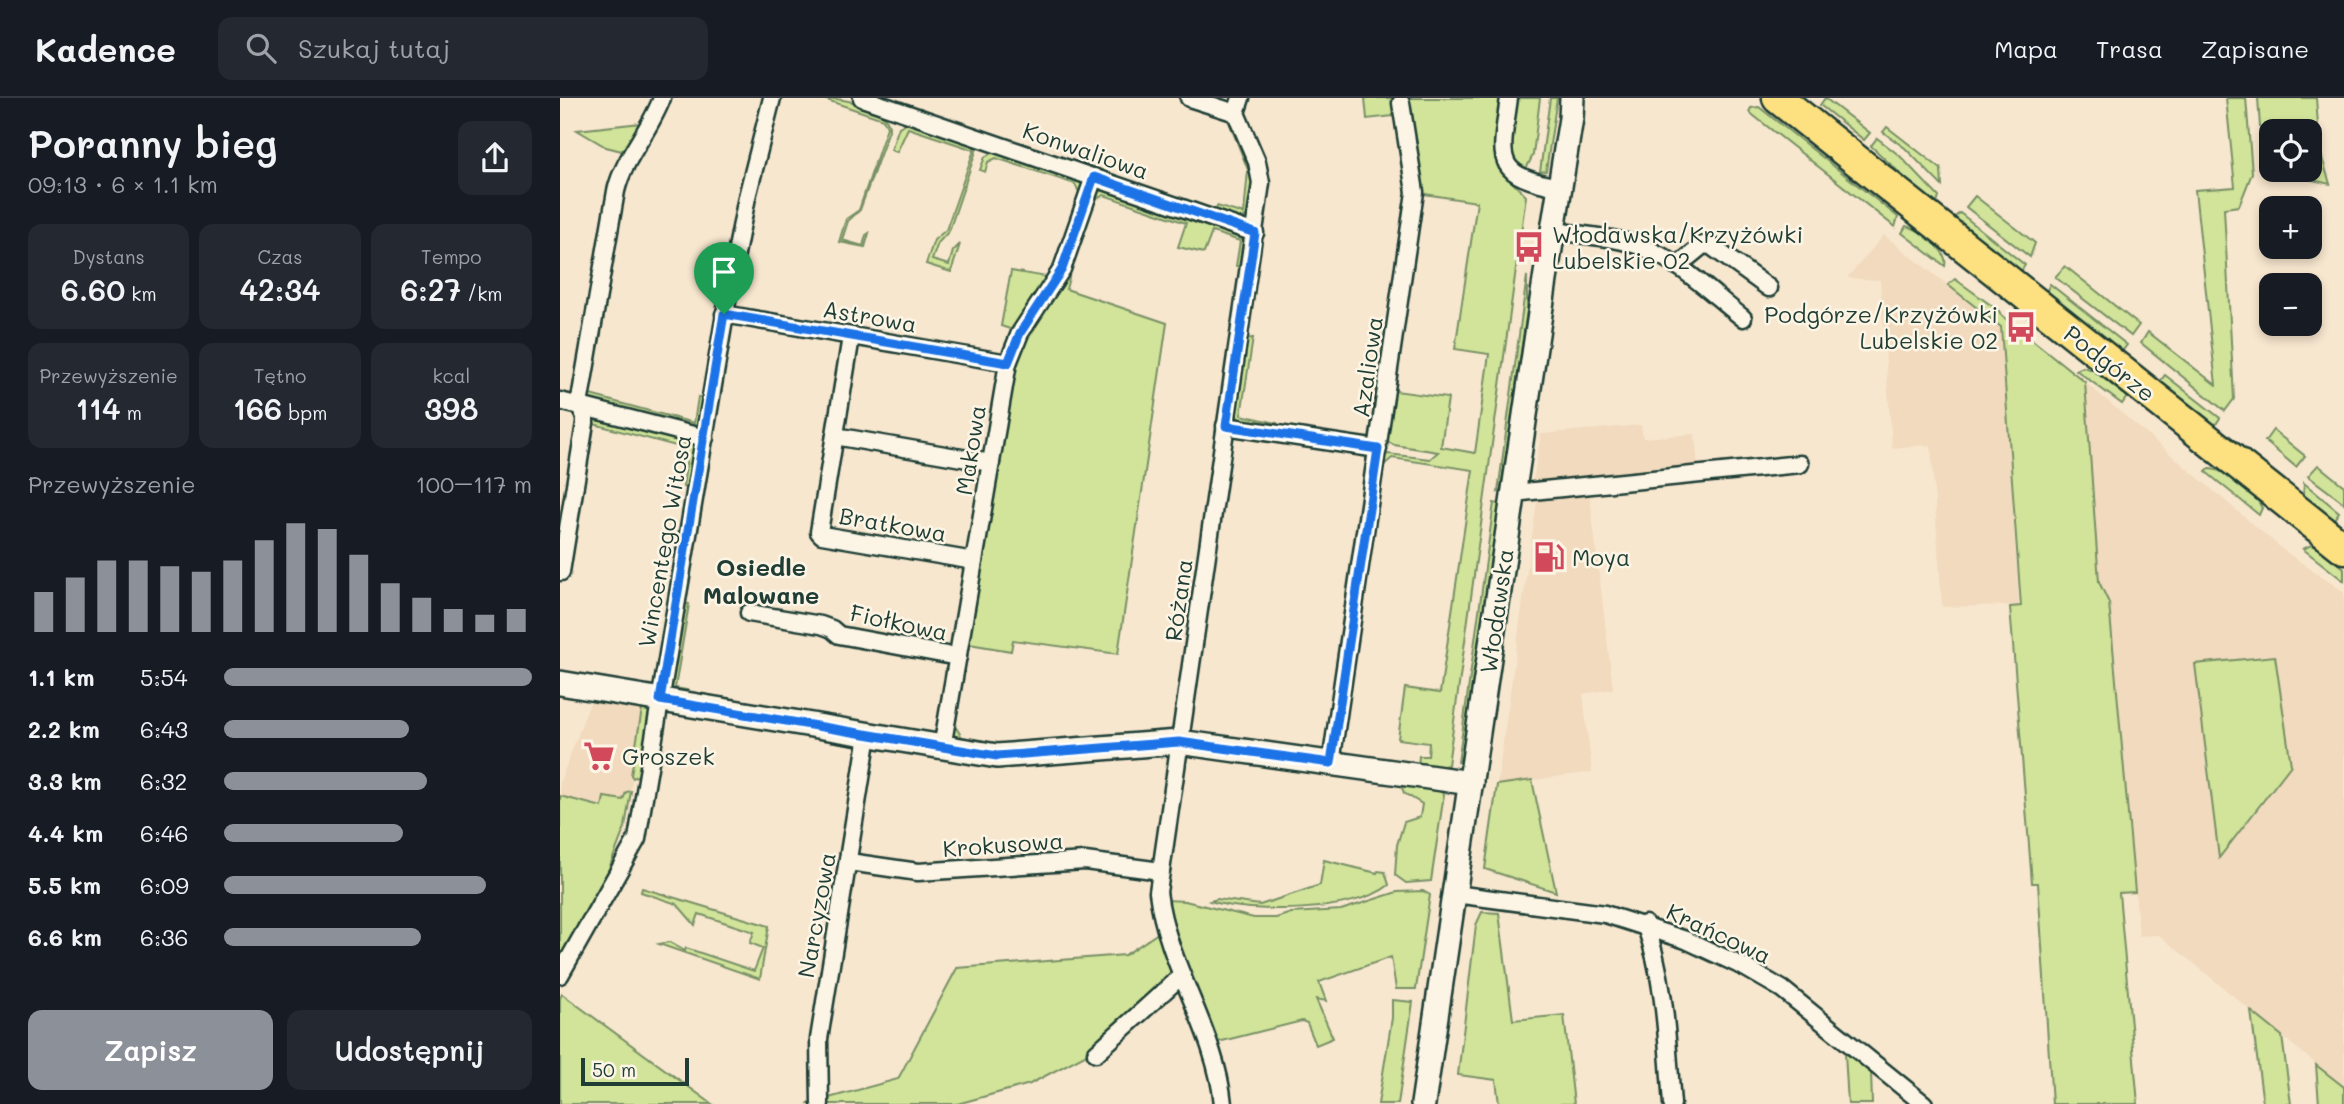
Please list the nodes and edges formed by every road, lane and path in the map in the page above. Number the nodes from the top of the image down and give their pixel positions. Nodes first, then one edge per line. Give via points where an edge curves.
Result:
1 (662, 98) edge
2 (772, 98) edge
3 (862, 98) edge
4 (1189, 98) edge
5 (1509, 98) edge
6 (1778, 98) edge
7 (1401, 103) dead end
8 (1238, 105) edge
9 (1575, 105) edge
10 (1094, 177) junction
11 (1559, 187) junction
12 (1552, 230) junction
13 (1255, 233) junction
14 (1675, 265) junction
15 (1769, 288) dead end
16 (724, 314) junction
17 (1743, 318) dead end
18 (851, 337) junction
19 (1008, 363) junction
20 (560, 401) edge
21 (579, 405) junction
22 (1226, 426) junction
23 (835, 436) junction
24 (705, 438) junction
25 (1378, 449) junction
26 (991, 463) junction
27 (1800, 464) dead end
28 (1513, 492) junction
29 (2344, 548) edge
30 (974, 561) junction
31 (561, 572) edge
32 (749, 613) dead end
33 (958, 657) junction
34 (560, 683) edge
35 (660, 700) junction
36 (868, 735) junction
37 (1179, 742) junction
38 (942, 748) junction
39 (1331, 763) junction
40 (1471, 783) junction
41 (849, 862) junction
42 (1161, 871) junction
43 (1455, 894) junction
44 (1645, 924) junction
45 (560, 975) edge
46 (1181, 976) junction
47 (1096, 1053) dead end
48 (820, 1104) edge
49 (1223, 1104) edge
50 (1423, 1104) edge
51 (1672, 1104) edge
52 (1924, 1104) edge

1 - 21 street via 619,177
2 - 16 street, Wincentego Witosa
3 - 10 street, Konwaliowa
4 - 8 street
5 - 11 street via 1502,150 1506,164 1526,181
6 - 29 highway, Podgórze
7 - 25 street, Azaliowa via 1415,191
8 - 13 street, Różana via 1262,183
9 - 11 main road, Włodawska
10 - 13 street, Konwaliowa
10 - 19 street, Makowa via 1062,269 1020,333
11 - 12 main road, Włodawska
12 - 14 street via 1635,244
12 - 28 main road, Włodawska
13 - 22 street, Różana
14 - 15 street via 1703,245 1711,246
14 - 17 street
16 - 18 street, Astrowa
16 - 24 street, Wincentego Witosa
18 - 19 street, Astrowa
18 - 23 street, Bratkowa
19 - 26 street, Makowa
20 - 21 street
21 - 24 street
21 - 31 street via 585,416
22 - 25 street
22 - 37 street, Różana
23 - 26 street
23 - 30 street, Bratkowa via 820,534
24 - 35 street, Wincentego Witosa
25 - 39 street, Azaliowa
26 - 30 street, Makowa
27 - 28 street
28 - 40 main road, Włodawska
30 - 33 street, Makowa
32 - 33 street, Fiołkowa
33 - 38 street, Makowa
34 - 35 main road
35 - 36 main road
35 - 45 street, Wincentego Witosa via 637,839
36 - 38 main road
36 - 41 street, Narcyzowa
37 - 38 main road via 1003,757
37 - 39 main road
37 - 42 street, Różana
39 - 40 main road
40 - 43 main road, Włodawska
41 - 42 street, Krokusowa via 928,872 1085,861
41 - 48 street, Narcyzowa via 819,1039
42 - 46 street, Różana via 1160,911
43 - 44 street, Krańcowa via 1597,912
43 - 50 main road, Włodawska
44 - 51 street via 1661,989
44 - 52 street, Krańcowa via 1744,967 1782,989
46 - 47 street
46 - 49 street, Różana via 1220,1075

